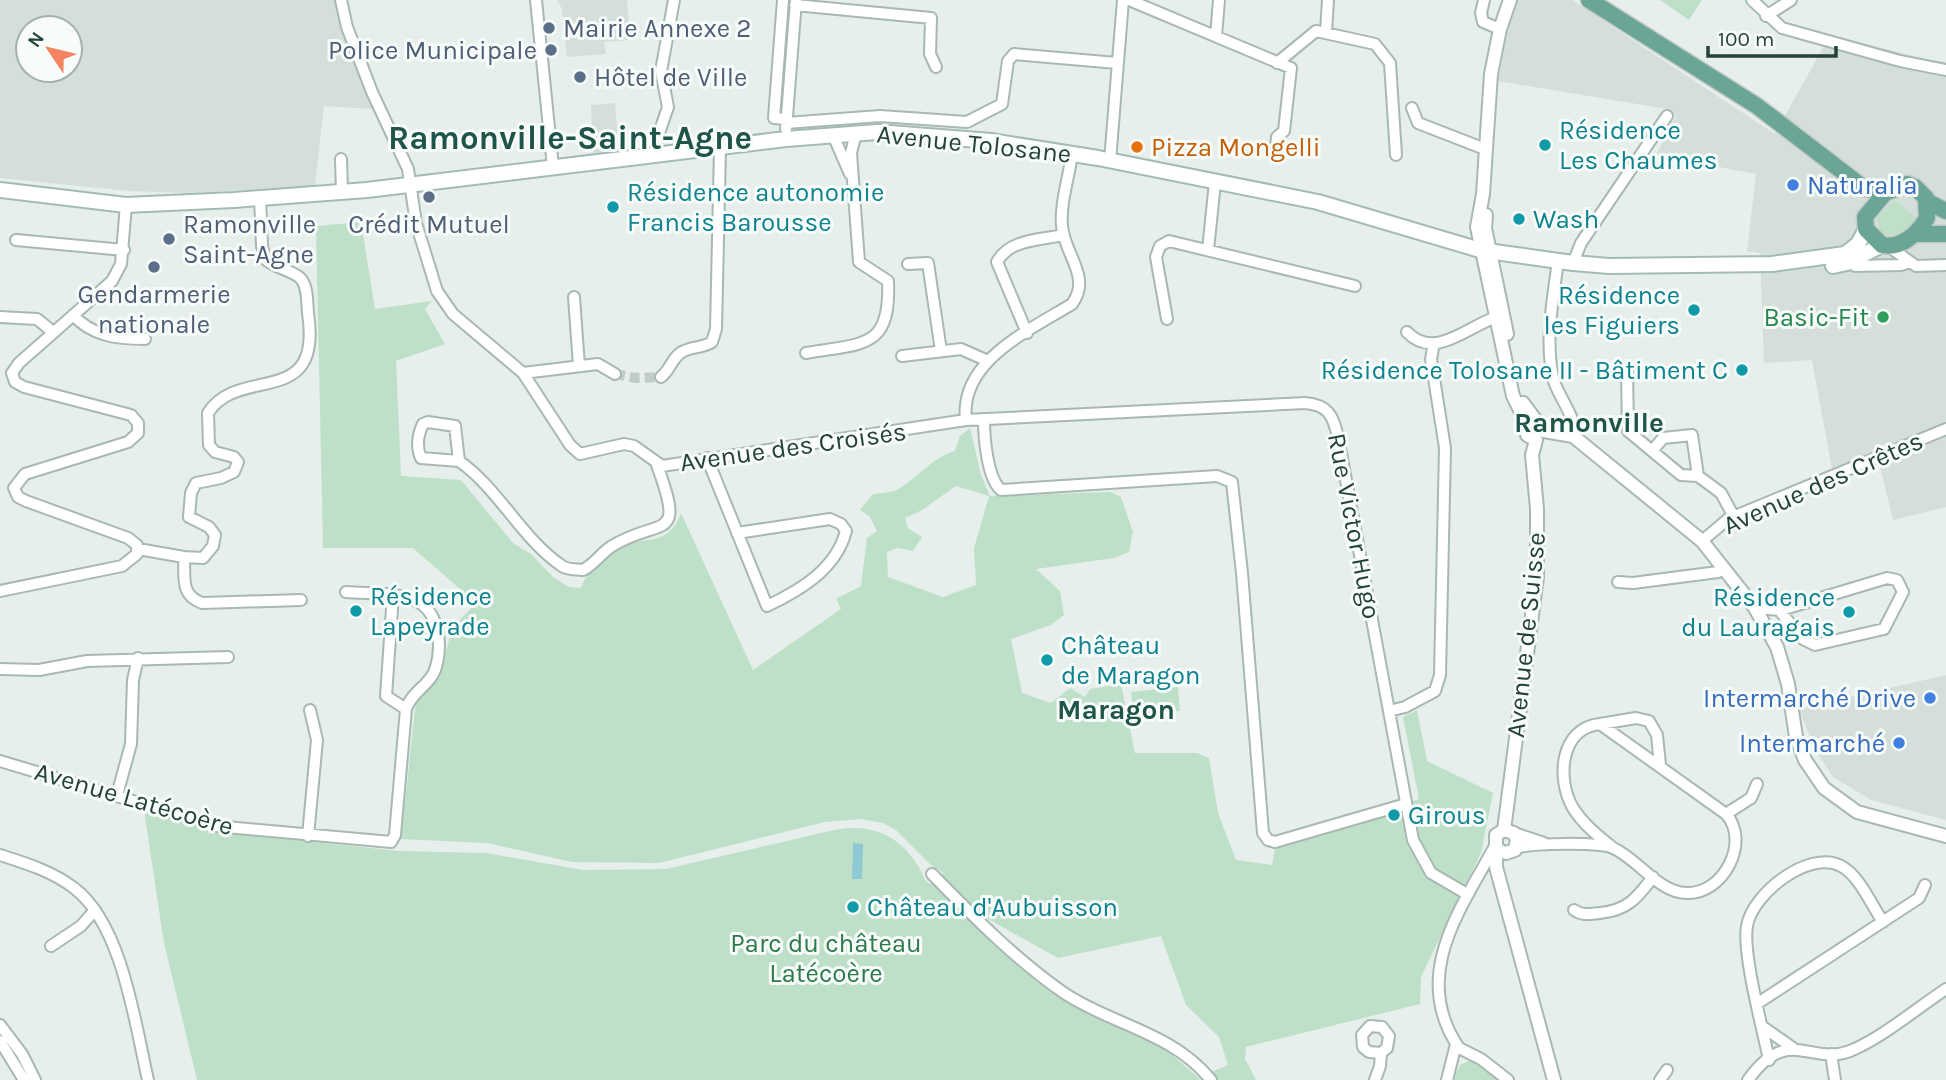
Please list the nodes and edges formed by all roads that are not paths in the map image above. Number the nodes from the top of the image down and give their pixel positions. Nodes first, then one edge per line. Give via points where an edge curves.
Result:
1 (341, 0) edge
2 (536, 0) edge
3 (674, 0) edge
4 (783, 0) edge
5 (1123, 0) edge
6 (1129, 0) edge
7 (1219, 0) edge
8 (1328, 0) edge
9 (1483, 0) edge
10 (1510, 0) edge
11 (1589, 0) edge
12 (1752, 0) edge
13 (1791, 0) edge
14 (796, 2) edge
15 (1766, 16) junction
16 (1500, 29) junction
17 (1326, 32) junction
18 (1216, 36) junction
19 (1117, 63) junction
20 (1277, 63) junction
21 (936, 67) dead end
22 (1946, 70) edge
23 (1412, 108) dead end
24 (1667, 116) dead end
25 (785, 121) junction
26 (1790, 131) junction
27 (856, 133) junction
28 (833, 135) junction
29 (786, 139) junction
30 (1276, 146) dead end
31 (720, 148) junction
32 (1485, 149) junction
33 (1072, 154) junction
34 (656, 155) junction
35 (1396, 155) dead end
36 (341, 159) dead end
37 (1110, 161) junction
38 (553, 167) junction
39 (1215, 182) junction
40 (411, 185) junction
41 (855, 185) junction
42 (0, 190) edge
43 (342, 192) junction
44 (1885, 193) junction
45 (260, 198) junction
46 (1928, 202) junction
47 (126, 205) junction
48 (1946, 211) edge
49 (1867, 221) junction
50 (1946, 234) edge
51 (1063, 235) junction
52 (1911, 237) junction
53 (16, 240) dead end
54 (1885, 245) junction
55 (124, 250) junction
56 (1208, 250) junction
57 (1486, 251) junction
58 (1565, 262) junction
59 (1910, 262) junction
60 (908, 264) dead end
61 (1772, 264) junction
62 (1922, 265) junction
63 (1946, 265) edge
64 (1855, 266) dead end
65 (1355, 286) dead end
66 (575, 297) dead end
67 (73, 315) junction
68 (1499, 316) junction
69 (0, 317) edge
70 (1167, 319) dead end
71 (53, 332) junction
72 (1407, 332) dead end
73 (1027, 333) junction
74 (145, 338) dead end
75 (1434, 343) junction
76 (941, 351) junction
77 (806, 353) dead end
78 (902, 356) dead end
79 (988, 361) junction
80 (579, 366) junction
81 (1627, 370) dead end
82 (523, 373) junction
83 (615, 374) tunnel mouth
84 (661, 377) dead end
85 (13, 378) junction
86 (0, 380) edge
87 (984, 419) junction
88 (966, 420) junction
89 (1946, 429) edge
90 (1536, 430) junction
91 (1573, 436) junction
92 (1652, 451) junction
93 (708, 458) junction
94 (459, 461) junction
95 (657, 465) junction
96 (1698, 476) junction
97 (1734, 516) junction
98 (737, 533) junction
99 (1704, 539) junction
100 (138, 550) junction
101 (184, 557) junction
102 (1723, 567) junction
103 (1618, 582) dead end
104 (0, 591) edge
105 (346, 592) dead end
106 (393, 595) junction
107 (301, 600) dead end
108 (1755, 608) junction
109 (1779, 610) junction
110 (228, 657) dead end
111 (138, 658) junction
112 (121, 660) junction
113 (0, 669) edge
114 (133, 680) junction
115 (406, 709) junction
116 (310, 710) dead end
117 (1389, 711) junction
118 (1600, 724) junction
119 (1805, 760) junction
120 (0, 761) edge
121 (1660, 765) junction
122 (1757, 784) dead end
123 (117, 795) junction
124 (1406, 804) junction
125 (1726, 814) junction
126 (1585, 824) junction
127 (1946, 830) edge
128 (1509, 832) junction
129 (308, 836) junction
130 (1946, 836) edge
131 (1546, 844) junction
132 (1572, 845) junction
133 (1612, 847) junction
134 (1505, 849) junction
135 (0, 855) edge
136 (932, 874) dead end
137 (1653, 877) junction
138 (1925, 885) dead end
139 (1467, 894) junction
140 (95, 910) junction
141 (1574, 910) dead end
142 (1883, 922) junction
143 (51, 946) dead end
144 (1946, 989) edge
145 (1758, 1003) junction
146 (0, 1026) edge
147 (1763, 1027) junction
148 (0, 1041) edge
149 (1456, 1044) junction
150 (1793, 1048) junction
151 (1381, 1053) dead end
152 (1831, 1054) junction
153 (1769, 1060) junction
154 (24, 1080) edge
155 (35, 1080) edge
156 (148, 1080) edge
157 (1210, 1080) edge
158 (1375, 1080) edge
159 (1447, 1080) edge
160 (1508, 1080) edge
161 (1552, 1080) edge
162 (1748, 1080) edge
163 (1835, 1080) edge

1 - 40 street, Avenue des Croisés via 347,27
2 - 38 street
3 - 34 street via 661,71 668,107
4 - 25 street via 774,118
5 - 19 street
6 - 18 street
7 - 18 street
8 - 17 street
9 - 16 street via 1483,22
10 - 16 street, Avenue de Suisse
11 - 26 main road
12 - 15 street
13 - 15 street
14 - 21 street via 931,18 930,54
14 - 25 street
15 - 22 street via 1782,28
16 - 32 street, Avenue de Suisse via 1488,95
17 - 20 street via 1311,34
17 - 35 street via 1375,44 1390,63
18 - 20 street
19 - 25 street via 1014,54 1007,61 1002,104 967,122 880,116
19 - 37 street
20 - 30 street via 1291,68 1284,131
23 - 32 street via 1418,123
24 - 58 street
25 - 29 street
26 - 44 main road via 1864,188
26 - 49 main road via 1839,178
27 - 28 main road, Avenue Tolosane
27 - 33 main road, Avenue Tolosane via 944,136
27 - 41 street via 852,153
28 - 29 main road, Avenue Tolosane
28 - 41 street
29 - 31 main road, Avenue Tolosane
31 - 34 main road, Avenue Tolosane
31 - 84 street via 716,328 712,342 683,351
32 - 57 street, Avenue de Suisse
33 - 37 main road, Avenue Tolosane
33 - 51 street
34 - 38 main road, Avenue Tolosane
36 - 43 street
37 - 39 main road, Avenue Tolosane
38 - 40 main road, Avenue Tolosane
39 - 56 street
39 - 57 main road, Avenue Tolosane via 1318,202
40 - 43 main road, Avenue Tolosane
40 - 82 street, Avenue des Croisés via 416,223 437,291 453,314
41 - 77 street via 859,262 887,281 885,324 869,342
42 - 47 main road, Avenue Tolosane
43 - 45 main road, Avenue Tolosane
44 - 46 main road via 1907,184
44 - 49 main road
45 - 47 main road, Avenue Tolosane
45 - 101 street via 265,259 304,284 310,320 308,358 297,372 223,399 208,414 209,445 238,462 234,472 196,483 189,517 215,535 203,558
46 - 48 main road
46 - 52 main road via 1927,218
47 - 55 street
49 - 54 main road
49 - 61 main road, Avenue Tolosane via 1858,244 1844,254
50 - 52 main road
51 - 73 street via 1080,279 1078,296
51 - 73 street via 1022,243 1004,252 997,262
52 - 54 main road
52 - 62 street via 1910,255
53 - 55 street
54 - 59 street
54 - 61 main road, Avenue Tolosane via 1833,266
55 - 67 street via 112,281
56 - 65 street
56 - 70 street via 1170,241 1160,246 1156,257
57 - 58 main road, Avenue Tolosane
57 - 68 street, Avenue de Suisse
58 - 61 main road, Avenue Tolosane via 1609,267
58 - 91 street via 1550,329 1552,374 1574,426
59 - 62 street
59 - 64 street
60 - 76 street via 928,263
62 - 63 street
66 - 80 street
67 - 71 street
67 - 74 street via 87,330 124,339
68 - 75 street via 1462,336
68 - 90 street, Avenue de Suisse via 1513,396
69 - 71 street via 37,319
71 - 85 street via 14,368
72 - 75 street via 1418,342
73 - 79 street
75 - 117 street via 1431,359 1445,448 1440,675 1435,691
76 - 78 street
76 - 79 street via 968,349
79 - 88 street via 965,400
80 - 82 street
80 - 83 street via 598,364
81 - 92 street via 1628,431
82 - 95 street, Avenue des Croisés via 575,451 587,455 615,446 634,446
85 - 86 street
85 - 100 street via 24,387 136,419 138,433 128,442 25,474 14,488 26,501 128,538
87 - 88 street, Rue Victor Hugo
87 - 117 street, Rue Victor Hugo via 1321,405 1329,411 1338,437
87 - 124 street via 992,473 1001,490 1217,476 1232,482 1263,833 1275,842
88 - 93 street, Avenue des Croisés
89 - 97 street, Avenue des Crêtes
90 - 91 street
90 - 128 street, Avenue de Suisse via 1532,455 1537,577
91 - 99 street
92 - 96 street via 1681,475
92 - 96 street via 1663,438 1692,435
93 - 95 street, Avenue des Croisés
93 - 98 street
94 - 94 street via 421,458 423,424 455,426
94 - 95 street via 474,471 517,523 564,568 583,570 611,547 662,528 670,517
96 - 97 street via 1721,493
97 - 99 street, Avenue des Crêtes
98 - 98 street via 767,606 821,573 842,546 846,531 830,519
99 - 102 street
100 - 101 street
100 - 104 street via 134,559 122,566
101 - 107 street via 185,592 202,603
102 - 103 street via 1645,582
102 - 108 street
105 - 106 street
106 - 115 street via 386,696
106 - 115 street via 414,600 432,616 440,642 434,674 410,696
108 - 109 street
108 - 119 street via 1777,647
109 - 109 street via 1887,578 1897,580 1903,592 1882,631 1816,645 1802,639
110 - 111 street
111 - 112 street
111 - 114 street
112 - 113 street via 39,670
112 - 114 street
114 - 123 street via 131,744
115 - 129 street, Avenue Latécoère via 394,840
116 - 129 street via 317,740
117 - 124 street, Rue Victor Hugo
118 - 121 street
118 - 121 street via 1636,718 1649,721 1657,735
118 - 126 street via 1578,732 1563,767 1567,796
119 - 127 street via 1832,788 1858,805
119 - 130 street via 1824,788 1857,812
120 - 123 street, Avenue Latécoère
121 - 125 street
122 - 125 street via 1751,798
123 - 129 street, Avenue Latécoère via 216,826
124 - 139 street, Rue Victor Hugo via 1423,863 1444,883
125 - 137 street via 1735,828 1737,845 1714,883 1684,893
126 - 132 street
126 - 133 street
128 - 131 street
128 - 134 street, Avenue de Suisse via 1517,840
128 - 134 street, Avenue de Suisse via 1496,835
131 - 132 street
131 - 134 street
132 - 133 street
133 - 137 street
134 - 139 street
134 - 161 street, Avenue de Suisse via 1499,878
135 - 140 street via 54,875 75,888
136 - 157 street via 991,933 1056,986 1077,1001 1157,1036
137 - 141 street via 1636,900 1621,910 1584,915
138 - 142 street via 1919,898
139 - 149 street via 1446,939 1438,975 1444,1013
140 - 143 street via 81,926
140 - 156 street via 104,922 122,974
142 - 145 street
142 - 145 street via 1851,874 1837,864 1812,863 1782,881 1763,896 1747,926
144 - 152 street via 1852,1050
145 - 147 street
146 - 155 street
147 - 150 street
147 - 153 street
148 - 154 street
149 - 159 street
149 - 160 street
150 - 152 street
150 - 153 street
151 - 158 street
152 - 163 street
153 - 162 street

